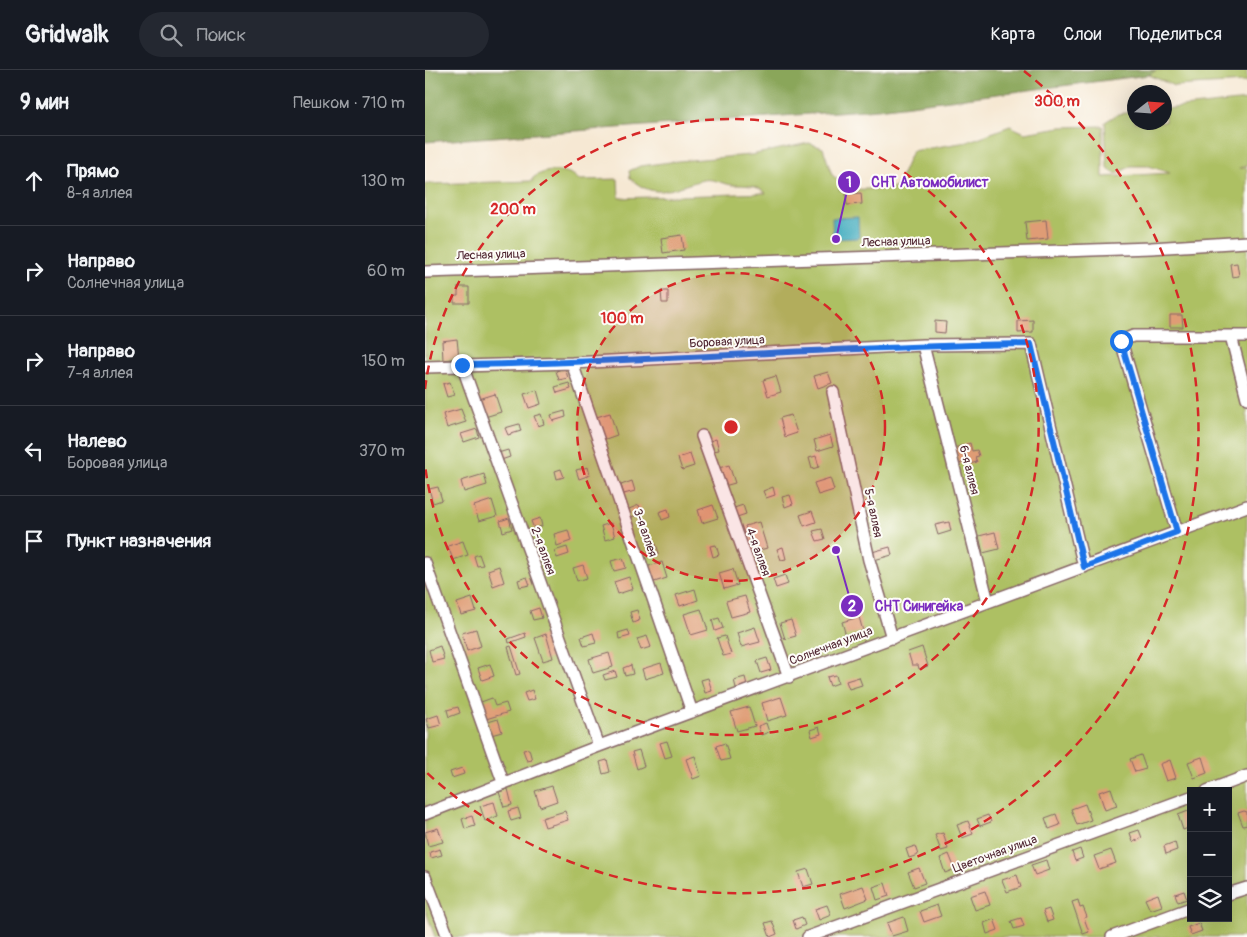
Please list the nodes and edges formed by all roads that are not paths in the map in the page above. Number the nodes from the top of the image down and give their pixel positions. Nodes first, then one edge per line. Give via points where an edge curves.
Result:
1 (1247, 242) edge
2 (425, 272) edge
3 (1231, 336) junction
4 (1247, 336) edge
5 (923, 345) junction
6 (572, 363) junction
7 (462, 365) junction
8 (425, 367) edge
9 (833, 392) dead end
10 (1247, 398) edge
11 (702, 436) dead end
12 (1247, 506) edge
13 (1177, 532) junction
14 (425, 563) edge
15 (1084, 567) junction
16 (988, 602) junction
17 (892, 638) junction
18 (789, 677) junction
19 (692, 712) junction
20 (599, 746) junction
21 (1247, 776) edge
22 (503, 782) junction
23 (1218, 787) edge
24 (1187, 798) edge
25 (425, 814) edge
26 (425, 877) edge
27 (1247, 888) edge
28 (1232, 893) edge
29 (1187, 909) edge
30 (448, 937) edge
31 (808, 937) edge
32 (1113, 937) edge

1 - 2 street, Лесная улица
3 - 4 street
3 - 10 street
3 - 13 street via 1133,336 1121,341
5 - 6 street, Боровая улица
5 - 15 street, Боровая улица via 1031,344
5 - 16 street, 6-я аллея
6 - 7 street, Боровая улица
6 - 19 street, 3-я аллея
7 - 8 street, Боровая улица
7 - 20 street, 2-я аллея
9 - 17 street, 5-я аллея via 869,560
11 - 18 street, 4-я аллея
12 - 13 street, Солнечная улица
13 - 15 street, Солнечная улица
14 - 22 street
15 - 16 street, Солнечная улица
16 - 17 street, Солнечная улица
17 - 18 street, Солнечная улица
18 - 19 street, Солнечная улица
19 - 20 street, Солнечная улица
20 - 22 street, Солнечная улица
21 - 23 street
22 - 25 street, Солнечная улица
24 - 31 street, Цветочная улица
26 - 30 street
27 - 28 street
29 - 32 street

